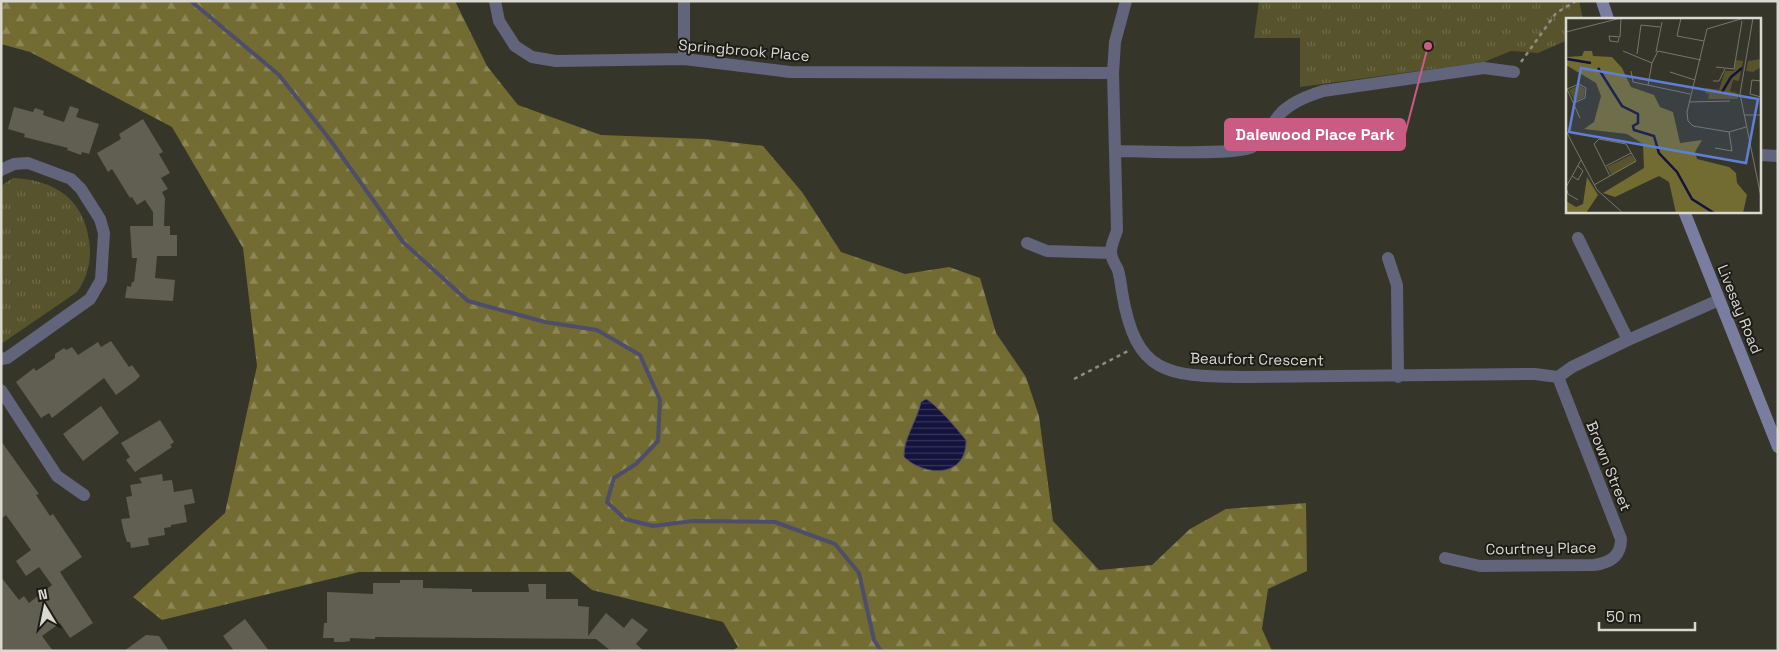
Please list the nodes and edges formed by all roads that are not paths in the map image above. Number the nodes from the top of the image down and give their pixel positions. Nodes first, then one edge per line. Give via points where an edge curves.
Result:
1 (495, 1) edge
2 (684, 1) edge
3 (1126, 1) edge
4 (1602, 1) edge
5 (1608, 18) edge
6 (684, 59) junction
7 (1514, 72) road end
8 (1114, 73) junction
9 (1117, 151) junction
10 (1762, 156) edge
11 (1778, 156) edge
12 (1, 170) edge
13 (1684, 212) edge
14 (1578, 238) dead end
15 (1028, 244) dead end
16 (1111, 253) junction
17 (1388, 258) dead end
18 (1719, 300) junction
19 (1628, 340) junction
20 (1, 360) edge
21 (1398, 377) junction
22 (1558, 378) junction
23 (1, 390) edge
24 (1778, 447) edge
25 (84, 495) dead end
26 (1445, 558) dead end
27 (1608, 563) joint

1 - 6 street, Springbrook Place via 504,31 515,46 532,57 556,60
2 - 6 street
3 - 8 street via 1115,42
4 - 5 street
6 - 8 street, Springbrook Place via 790,72
7 - 9 street via 1484,68 1323,91 1302,98 1282,112 1261,140 1251,147 1228,151
8 - 9 street
9 - 16 street via 1117,230
10 - 11 street
12 - 20 street via 14,164 28,164 71,179 100,219 104,233 101,280 90,299
13 - 18 street, Livesay Road
14 - 19 street
15 - 16 street via 1047,251
16 - 21 street, Beaufort Crescent via 1133,339 1152,360 1170,372 1226,377
17 - 21 street via 1397,285
18 - 19 street
18 - 24 street, Livesay Road
19 - 22 street via 1572,367
21 - 22 street, Beaufort Crescent via 1535,374
22 - 27 street, Brown Street via 1621,538 1618,553
23 - 25 street via 57,476
26 - 27 street, Courtney Place via 1480,566

